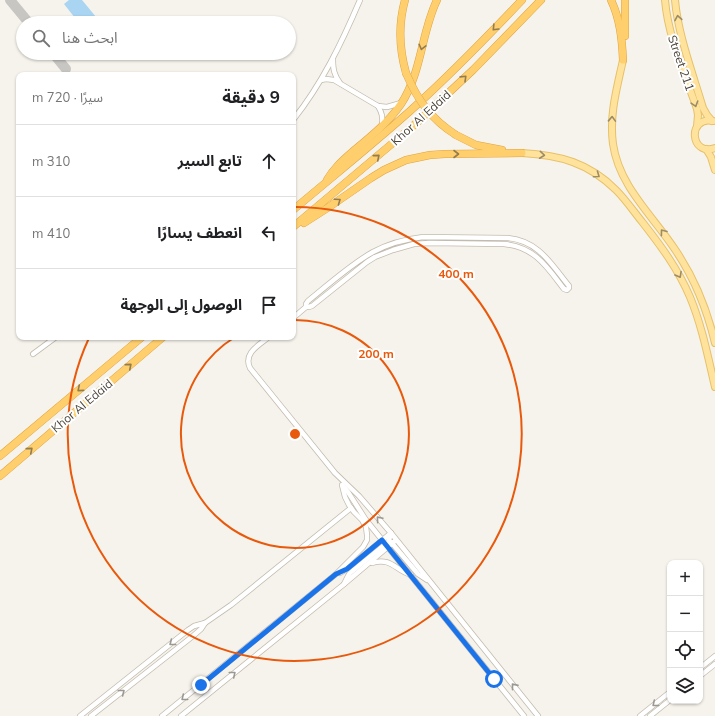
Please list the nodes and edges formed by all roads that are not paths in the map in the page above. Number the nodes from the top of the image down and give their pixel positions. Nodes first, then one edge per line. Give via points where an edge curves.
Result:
1 (360, 0) edge
2 (405, 0) edge
3 (437, 0) edge
4 (522, 0) edge
5 (541, 0) edge
6 (611, 0) edge
7 (626, 0) edge
8 (665, 0) edge
9 (675, 0) edge
10 (333, 58) junction
11 (623, 60) junction
12 (321, 80) junction
13 (341, 85) junction
14 (402, 102) junction
15 (378, 106) junction
16 (296, 116) edge
17 (714, 121) edge
18 (697, 126) junction
19 (381, 127) junction
20 (715, 148) edge
21 (706, 149) junction
22 (522, 153) junction
23 (715, 170) edge
24 (324, 184) junction
25 (296, 207) edge
26 (296, 225) edge
27 (296, 226) edge
28 (306, 307) junction
29 (296, 315) edge
30 (52, 340) edge
31 (138, 340) edge
32 (159, 340) edge
33 (265, 340) edge
34 (715, 343) edge
35 (33, 354) dead end
36 (715, 387) edge
37 (0, 456) edge
38 (335, 473) junction
39 (0, 476) edge
40 (342, 485) junction
41 (351, 508) junction
42 (391, 533) junction
43 (389, 543) junction
44 (368, 565) junction
45 (336, 574) junction
46 (411, 575) junction
47 (343, 585) junction
48 (205, 623) junction
49 (715, 656) edge
50 (715, 664) edge
51 (703, 666) edge
52 (703, 674) edge
53 (667, 694) edge
54 (667, 702) edge
55 (80, 716) edge
56 (91, 716) edge
57 (162, 716) edge
58 (181, 716) edge
59 (524, 716) edge
60 (538, 716) edge
61 (640, 716) edge
62 (650, 716) edge

1 - 10 street
2 - 22 highway, bridge via 401,16 400,49 414,92 432,116 456,136 488,148
3 -> 14 highway via 428,21 414,77
4 -> 24 highway, Khor Al Edaid via 424,98
26 -> 5 highway, Khor Al Edaid via 413,126 473,70
6 - 11 highway via 621,29
7 - 11 highway
8 -> 18 main road, Street 211 via 671,35 697,109
17 -> 9 main road, Street 211 via 703,108 685,49
10 - 12 street
10 - 13 street via 334,75
34 -> 11 main road via 708,315 692,277 675,249 630,189 616,157 612,132 613,106
12 - 13 street via 331,79
12 - 16 street
13 - 15 street
14 - 15 street via 394,106
14 - 19 highway
15 - 19 street via 382,117
17 - 18 main road via 704,121
18 - 21 main road, Street 211 via 695,139 699,146
19 - 24 highway via 334,169
20 - 21 main road
21 - 23 main road
27 -> 22 highway via 371,178 406,160 445,154
22 -> 36 main road via 562,158 586,168 598,175 623,198 667,256 683,283 693,306
24 - 25 highway, Khor Al Edaid
28 - 28 street via 312,306 371,260 393,250 421,243 517,246 540,259 564,289 568,290 569,287 540,251 522,241 508,238 423,237 398,242 366,256 308,301
28 - 29 street
30 - 35 street
31 -> 37 highway, Khor Al Edaid
39 -> 32 highway, Khor Al Edaid
33 - 38 street via 250,352 248,365
38 - 40 street
42 -> 38 street
40 - 41 street
40 - 43 street via 366,520
41 - 45 street via 364,524 367,540 361,550
41 - 48 street
42 - 43 street
42 - 43 street
43 - 44 street
43 - 45 street
43 - 46 street
43 - 47 street via 350,573
60 -> 43 street via 429,581 418,574
44 - 46 street via 387,562
44 - 47 street
45 -> 57 street
46 - 59 street
58 -> 47 street
48 -> 55 street via 188,630
56 -> 48 street via 193,636
49 - 51 street
50 - 52 street
53 -> 61 street
54 - 62 street

